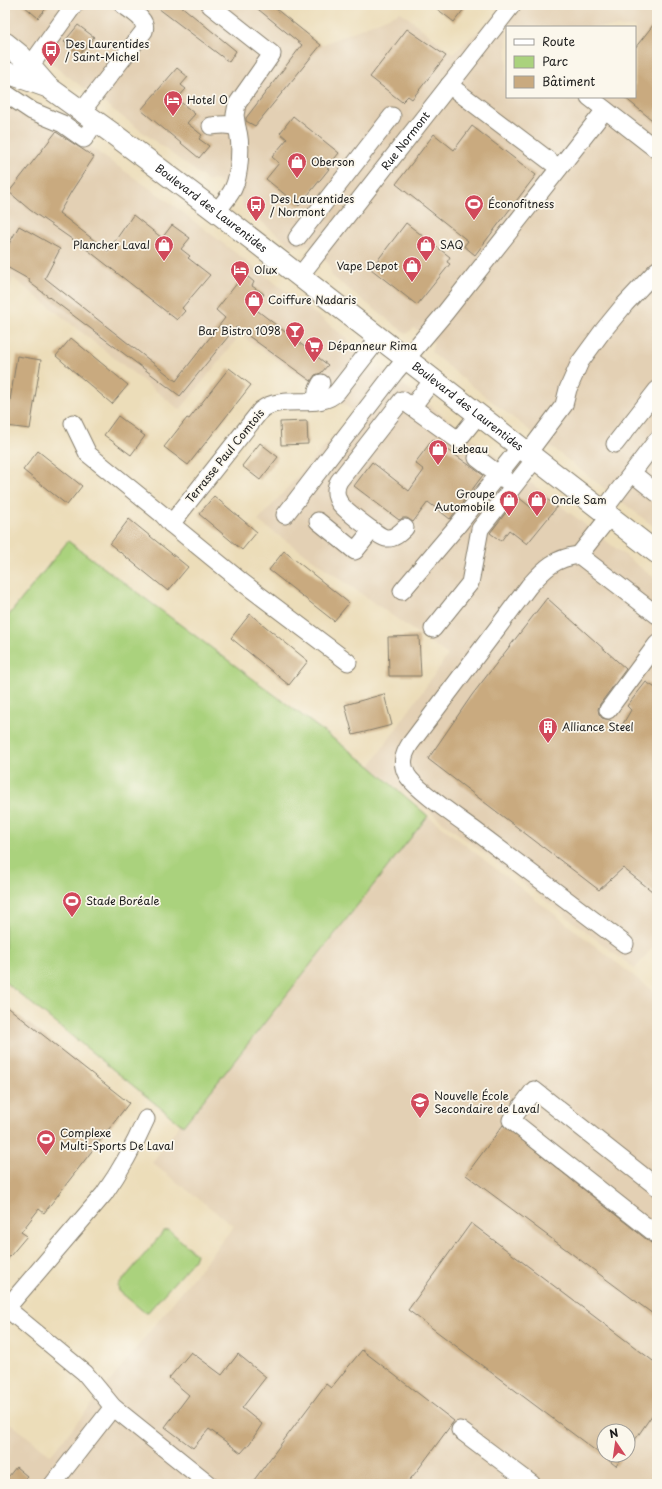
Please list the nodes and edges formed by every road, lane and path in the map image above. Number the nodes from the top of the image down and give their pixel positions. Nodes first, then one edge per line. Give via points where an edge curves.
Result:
1 (74, 5) edge
2 (123, 5) edge
3 (210, 5) edge
4 (512, 5) edge
5 (506, 23) edge
6 (5, 43) edge
7 (19, 72) edge
8 (449, 85) junction
9 (48, 87) junction
10 (5, 93) edge
11 (590, 98) edge
12 (605, 110) junction
13 (32, 111) junction
14 (89, 116) junction
15 (392, 116) dead end
16 (211, 126) dead end
17 (237, 128) junction
18 (372, 142) junction
19 (657, 150) edge
20 (392, 158) junction
21 (559, 168) junction
22 (332, 193) junction
23 (352, 209) junction
24 (216, 212) junction
25 (297, 238) dead end
26 (657, 270) edge
27 (299, 277) junction
28 (379, 338) junction
29 (406, 359) junction
30 (433, 380) junction
31 (322, 383) dead end
32 (657, 390) edge
33 (316, 401) junction
34 (412, 407) junction
35 (478, 415) junction
36 (73, 423) dead end
37 (657, 440) edge
38 (614, 444) dead end
39 (528, 453) junction
40 (477, 458) dead end
41 (632, 473) junction
42 (498, 475) junction
43 (514, 486) junction
44 (657, 493) edge
45 (285, 514) dead end
46 (606, 514) junction
47 (318, 521) dead end
48 (171, 524) junction
49 (405, 528) dead end
50 (372, 530) junction
51 (657, 554) edge
52 (579, 555) junction
53 (402, 592) dead end
54 (657, 615) edge
55 (433, 629) dead end
56 (657, 644) edge
57 (348, 662) dead end
58 (608, 710) dead end
59 (625, 944) dead end
60 (146, 1119) dead end
61 (657, 1187) edge
62 (657, 1235) edge
63 (6, 1308) edge
64 (112, 1407) junction
65 (460, 1430) dead end
66 (53, 1484) edge
67 (208, 1484) edge
68 (532, 1484) edge

1 - 7 street
2 - 14 street via 142,20 144,31
3 - 17 street via 272,54 237,104
4 - 5 street, Rue Normont
5 - 8 street, Rue Normont
6 - 7 main road, Boulevard des Laurentides via 22,56
7 - 9 main road, Boulevard des Laurentides
8 - 20 street, Rue Normont
8 - 21 street
9 - 13 street
9 - 14 main road, Boulevard des Laurentides
10 - 13 street
11 - 12 street
12 - 19 street
12 - 21 street
13 - 14 street via 63,124 84,139
14 - 24 main road, Boulevard des Laurentides
15 - 18 street
16 - 17 street via 226,124
17 - 24 street via 239,150 233,189
18 - 20 street
18 - 22 street
20 - 23 street, Rue Normont
21 - 29 street
22 - 23 street
22 - 25 street
23 - 27 street, Rue Normont
24 - 27 main road, Boulevard des Laurentides
26 - 39 street via 625,304 580,362 564,405
27 - 28 main road, Boulevard des Laurentides
28 - 29 main road, Boulevard des Laurentides
28 - 33 street, Terrasse Paul Comtois via 336,394 329,399
29 - 30 main road, Boulevard des Laurentides
29 - 45 street
30 - 34 street
30 - 35 main road, Boulevard des Laurentides
31 - 33 street via 317,391
32 - 38 street
33 - 48 street, Terrasse Paul Comtois via 277,402 261,410
34 - 35 street via 458,440
34 - 50 street via 402,400 337,487 336,496 342,507
35 - 39 main road, Boulevard des Laurentides
36 - 48 street via 88,454
37 - 41 street
39 - 42 street
39 - 43 street
39 - 46 main road, Boulevard des Laurentides
40 - 42 street
41 - 44 street
41 - 46 street
42 - 43 street
42 - 53 street
43 - 55 street via 480,529 470,583
46 - 51 main road, Boulevard des Laurentides
46 - 52 street
47 - 50 street via 355,551
48 - 57 street via 242,582
49 - 50 street via 395,537 388,538
52 - 54 street
52 - 59 street via 555,562 529,586 410,744 404,754 404,764 412,783
56 - 58 street
60 - 63 street via 132,1151 104,1194
61 - 62 street via 534,1090 511,1120
63 - 64 street via 85,1373
64 - 66 street
64 - 67 street
65 - 68 street

